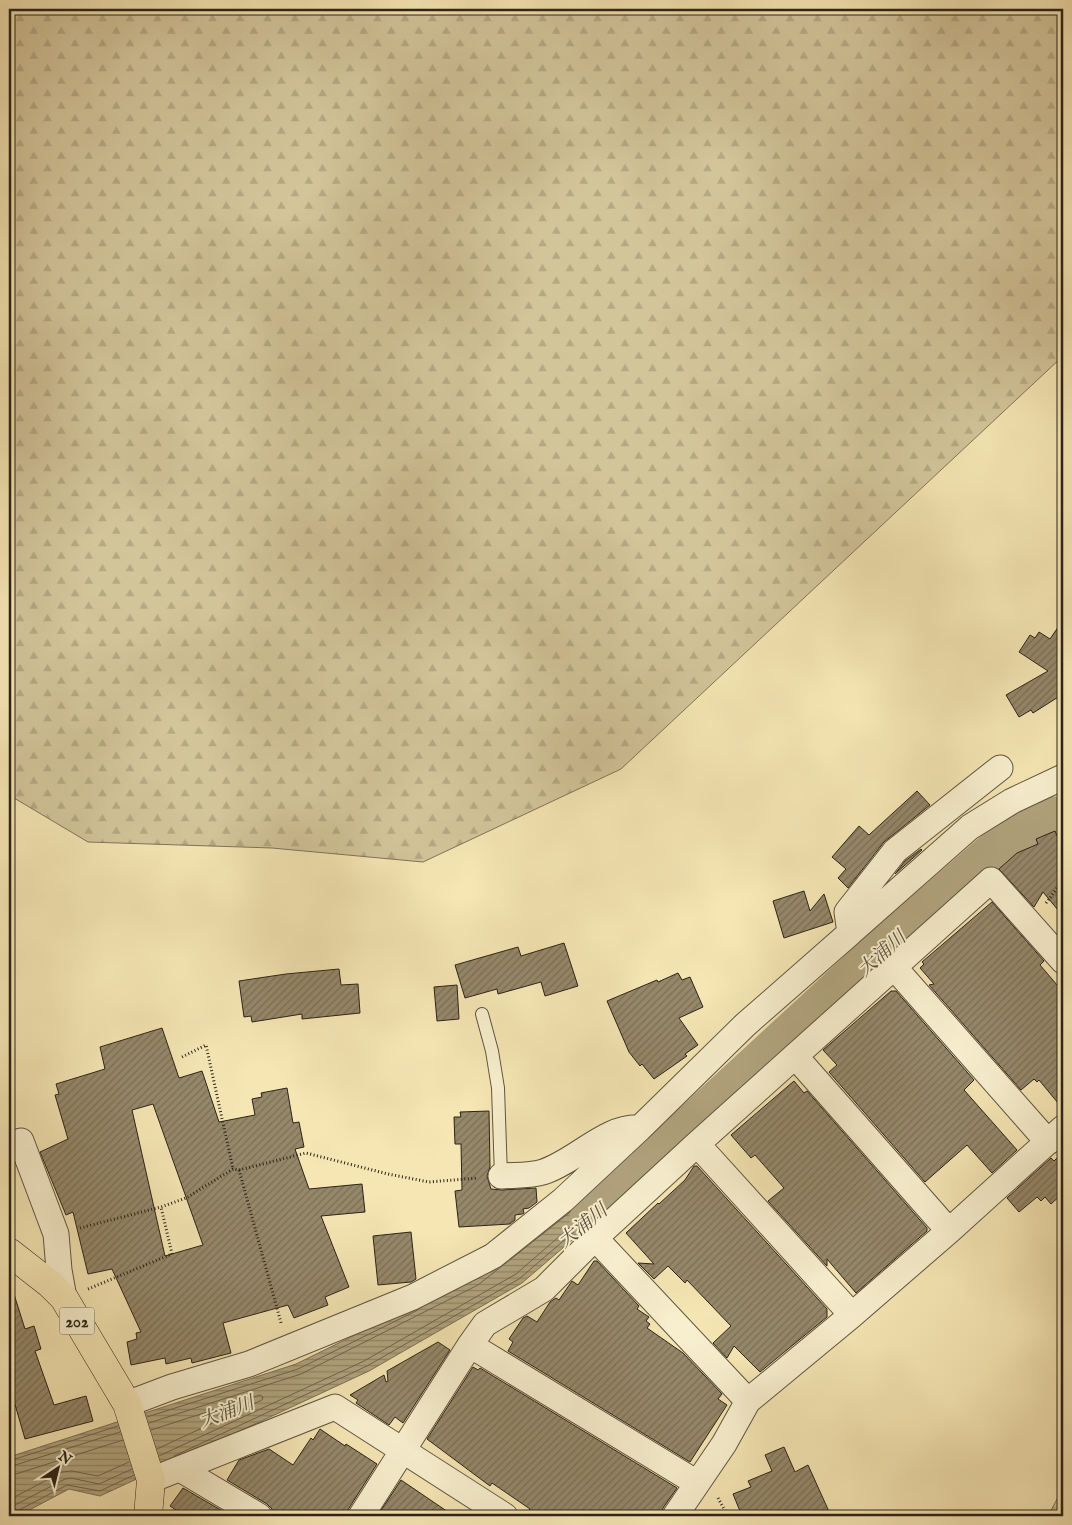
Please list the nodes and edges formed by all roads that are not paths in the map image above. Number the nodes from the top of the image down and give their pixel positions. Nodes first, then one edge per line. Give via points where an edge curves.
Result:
1 (1000, 768) dead end
2 (1061, 781) edge
3 (850, 933) junction
4 (1063, 961) edge
5 (893, 966) junction
6 (482, 1014) dead end
7 (795, 1056) junction
8 (640, 1128) junction
9 (1055, 1135) edge
10 (21, 1140) dead end
11 (697, 1144) junction
12 (543, 1173) junction
13 (501, 1176) joint
14 (563, 1200) junction
15 (950, 1231) junction
16 (595, 1238) junction
17 (9, 1252) edge
18 (64, 1298) junction
19 (852, 1315) junction
20 (470, 1345) junction
21 (748, 1401) junction
22 (127, 1404) junction
23 (403, 1452) junction
24 (180, 1469) junction
25 (149, 1474) junction
26 (697, 1483) junction
27 (148, 1516) edge
28 (259, 1516) edge
29 (361, 1516) edge
30 (505, 1516) edge
31 (675, 1516) edge

1 - 3 street via 895,851 847,912
2 - 3 street via 1012,801 970,827
3 - 8 street via 745,1025
4 - 5 street via 991,880
5 - 7 street
5 - 9 street
6 - 13 lane via 498,1088
7 - 11 street
7 - 15 street
8 - 12 street via 631,1127 604,1138
8 - 14 street
9 - 15 street
10 - 18 street via 56,1234
11 - 16 street
11 - 19 street
12 - 13 street
12 - 14 street
14 - 22 street via 493,1256 413,1297 249,1364
15 - 19 street
16 - 20 street via 544,1289 485,1324
16 - 21 street
17 - 18 highway, 202
18 - 22 highway, 202
19 - 21 street
20 - 23 street
20 - 26 street
21 - 26 street
22 - 25 highway, 202
23 - 24 street via 335,1407
23 - 29 street
23 - 30 street
24 - 25 street
24 - 28 street
25 - 27 highway, 202
26 - 31 street

